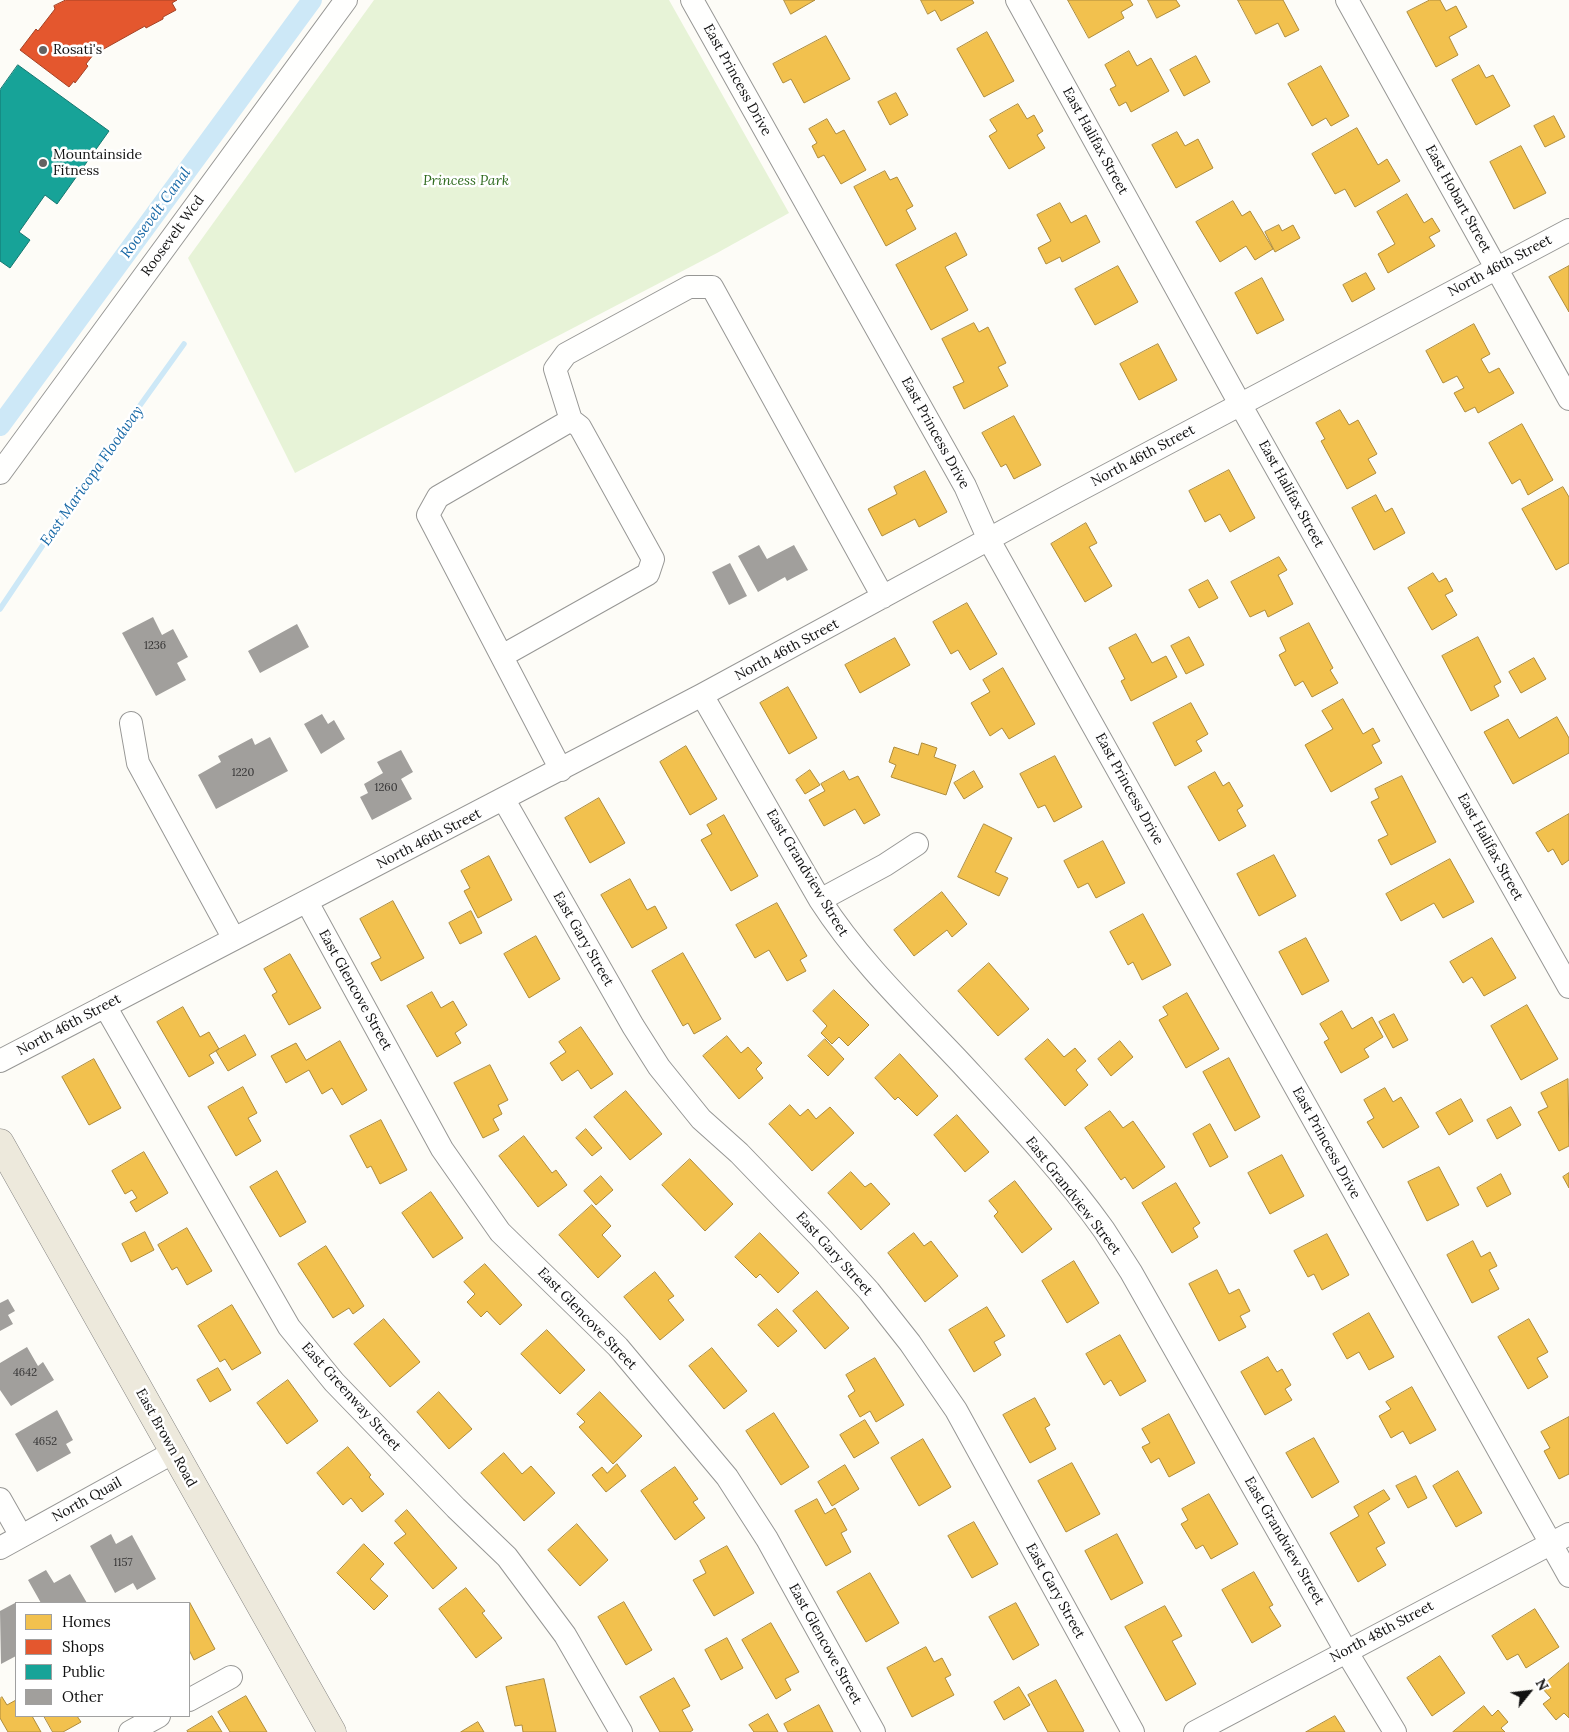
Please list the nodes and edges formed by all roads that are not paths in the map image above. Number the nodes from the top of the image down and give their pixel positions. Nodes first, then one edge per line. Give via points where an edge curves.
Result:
1 (346, 0) edge
2 (692, 0) edge
3 (1017, 0) edge
4 (1347, 0) edge
5 (1569, 230) edge
6 (1496, 268) junction
7 (1569, 399) edge
8 (1240, 404) junction
9 (571, 420) junction
10 (0, 473) edge
11 (989, 540) junction
12 (883, 598) junction
13 (502, 656) junction
14 (702, 695) junction
15 (131, 723) dead end
16 (562, 770) junction
17 (504, 800) junction
18 (917, 844) dead end
19 (820, 900) junction
20 (307, 902) junction
21 (234, 939) junction
22 (1569, 988) edge
23 (105, 1006) junction
24 (0, 1061) edge
25 (0, 1143) edge
26 (174, 1452) junction
27 (0, 1499) edge
28 (21, 1536) junction
29 (1560, 1539) edge
30 (0, 1548) edge
31 (1569, 1576) edge
32 (1346, 1651) junction
33 (230, 1677) dead end
34 (190, 1699) edge
35 (159, 1722) edge
36 (130, 1732) edge
37 (332, 1732) edge
38 (621, 1732) edge
39 (874, 1732) edge
40 (1133, 1732) edge
41 (1195, 1732) edge
42 (1395, 1732) edge

1 - 10 street, Roosevelt Wcd
2 - 11 street, East Princess Drive via 965,486
3 - 8 street, East Halifax Street
4 - 6 street, East Hobart Street
5 - 6 street, North 46th Street
6 - 7 street, East Hobart Street
6 - 8 street, North 46th Street
8 - 11 street, North 46th Street
8 - 22 street, East Halifax Street
9 - 12 street via 555,369 566,354 689,287 712,287
9 - 13 street via 438,497 428,515
9 - 13 street via 580,427 653,559 648,574
11 - 12 street, North 46th Street
11 - 29 street, East Princess Drive
12 - 14 street, North 46th Street
13 - 16 street
14 - 16 street, North 46th Street
14 - 19 street, East Grandview Street
15 - 21 street via 138,763
16 - 17 street, North 46th Street
17 - 20 street, North 46th Street
17 - 40 street, East Gary Street via 659,1067 701,1119 739,1154 869,1291 956,1410
18 - 19 street
19 - 32 street, East Grandview Street via 868,966 986,1089 1104,1230
20 - 21 street, North 46th Street
20 - 39 street, East Glencove Street via 442,1149 500,1232 618,1347 727,1477 767,1538
21 - 23 street, North 46th Street
23 - 24 street, North 46th Street
23 - 38 street, East Greenway Street via 289,1327 334,1382 507,1557 565,1635
25 - 26 main road, East Brown Road
26 - 28 street, North Quail
26 - 37 main road, East Brown Road
27 - 28 street
28 - 30 street, North Quail
29 - 31 street, East Princess Drive
29 - 32 street, North 48th Street
32 - 41 street, North 48th Street
32 - 42 street, East Grandview Street
33 - 34 street
35 - 36 street

